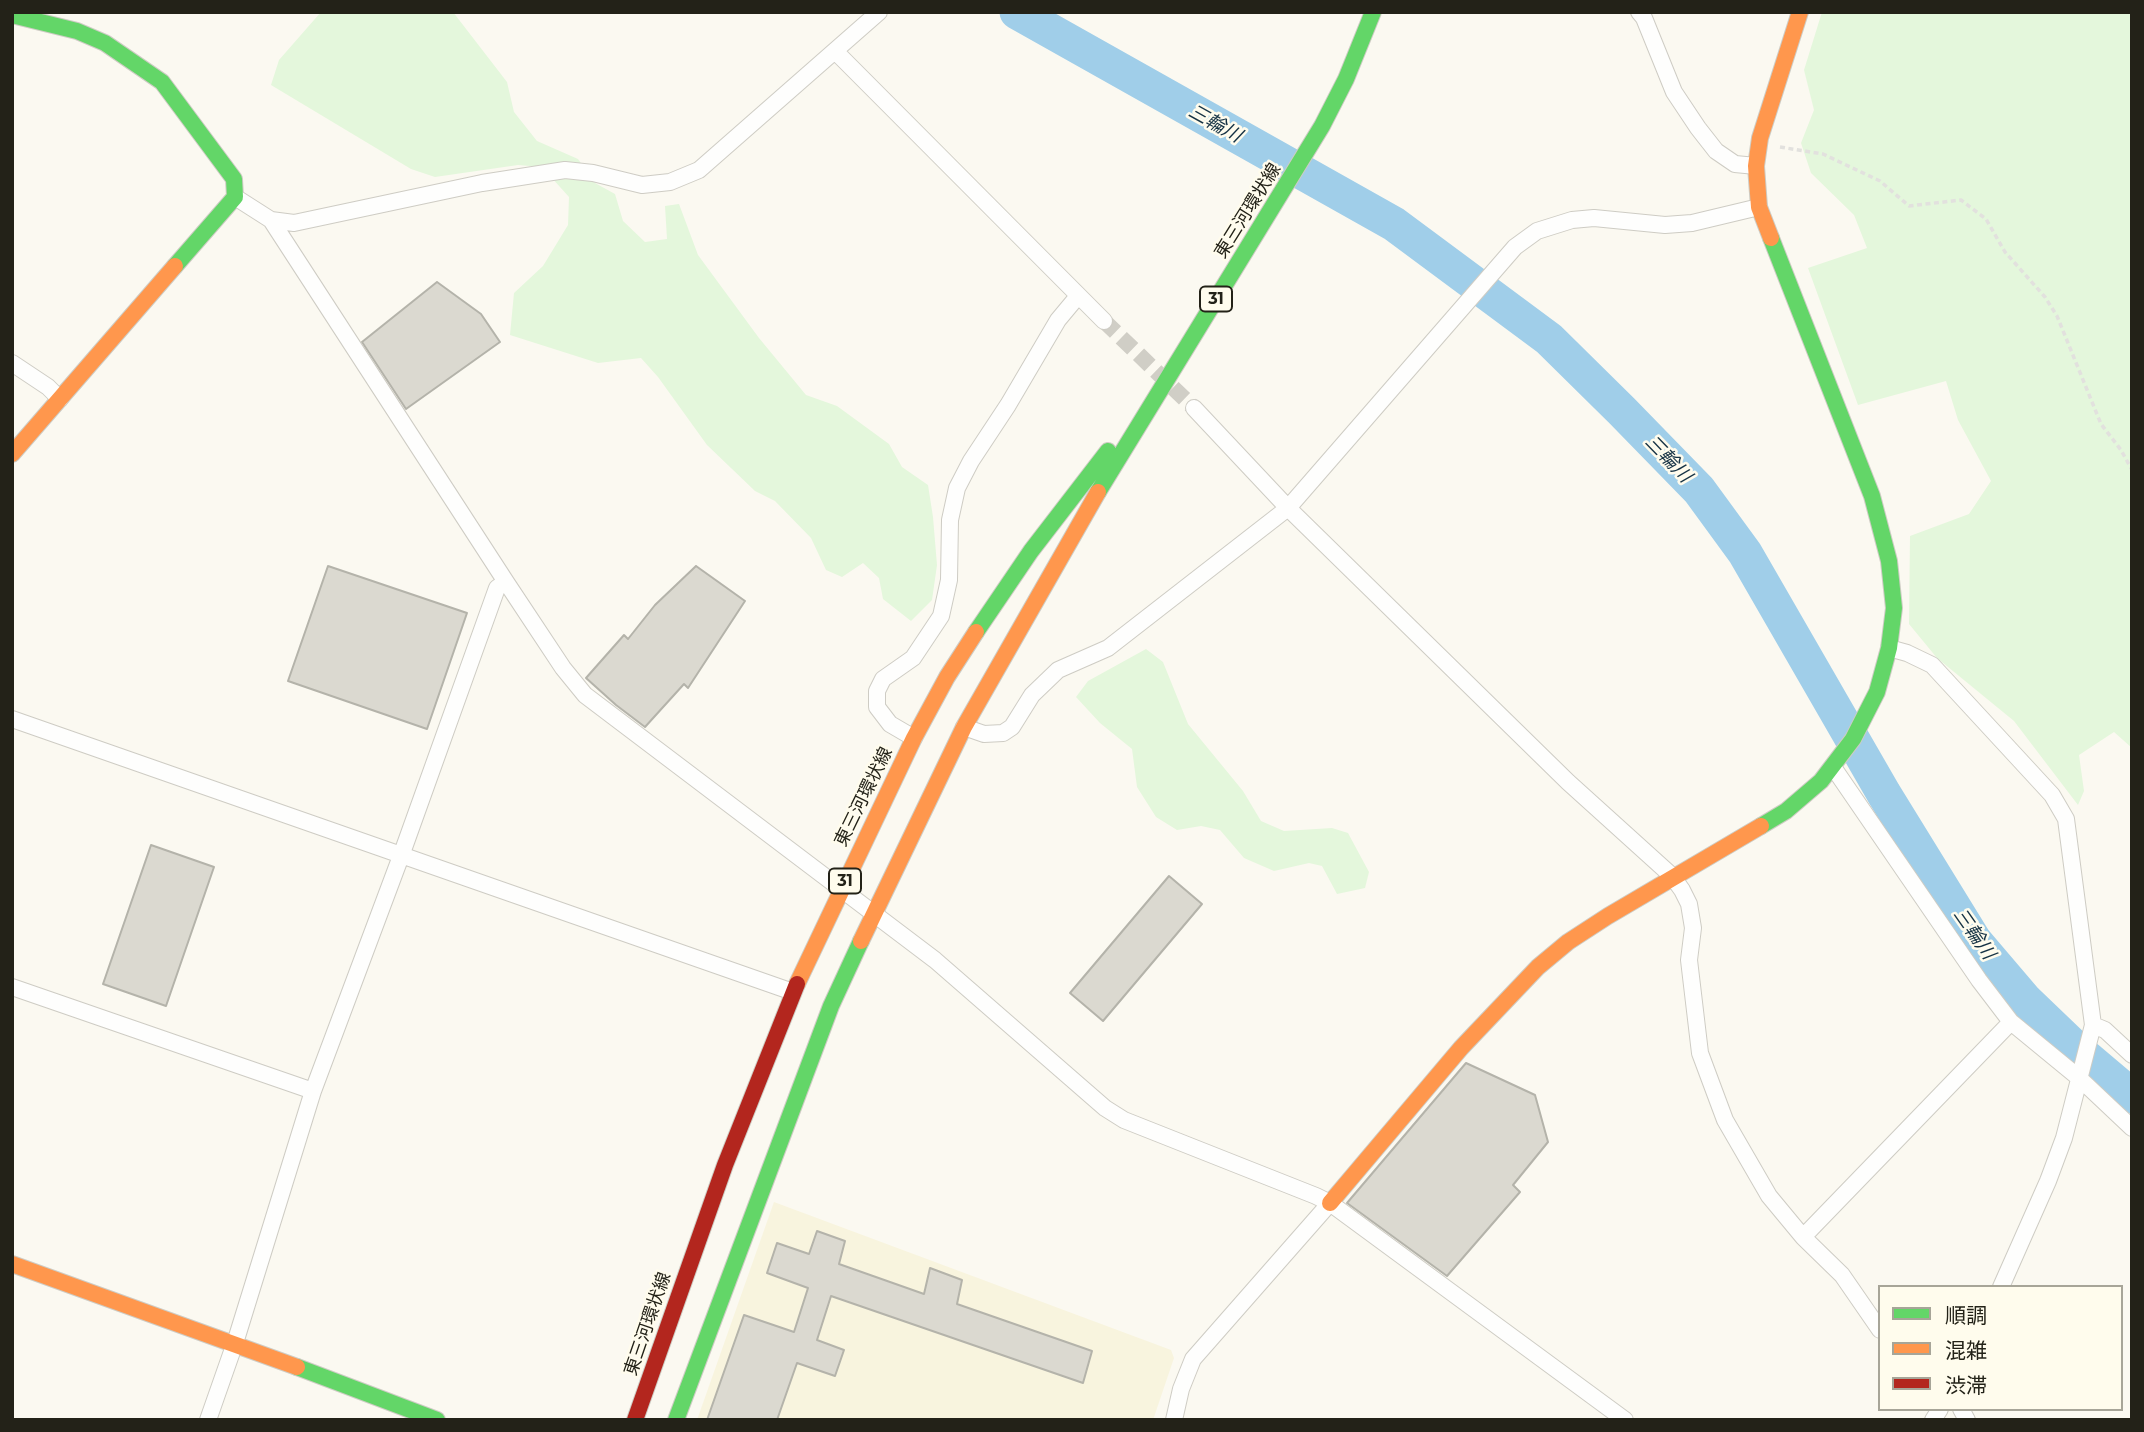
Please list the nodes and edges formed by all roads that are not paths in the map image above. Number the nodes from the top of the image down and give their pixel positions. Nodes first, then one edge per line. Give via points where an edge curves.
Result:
1 (879, 12) edge
2 (1639, 12) edge
3 (1800, 12) edge
4 (12, 15) edge
5 (1379, 17) edge
6 (836, 52) junction
7 (1756, 166) junction
8 (235, 197) junction
9 (1759, 207) junction
10 (271, 220) junction
11 (1078, 296) junction
12 (1104, 321) tunnel mouth
13 (12, 363) edge
14 (1155, 397) junction
15 (60, 399) junction
16 (1194, 408) tunnel mouth
17 (12, 454) edge
18 (1288, 508) junction
19 (506, 582) junction
20 (1889, 648) junction
21 (12, 719) edge
22 (964, 727) junction
23 (914, 738) junction
24 (1836, 763) junction
25 (401, 856) junction
26 (1672, 876) junction
27 (841, 889) junction
28 (873, 914) junction
29 (12, 987) edge
30 (793, 992) junction
31 (2011, 1021) junction
32 (2092, 1029) junction
33 (2132, 1055) edge
34 (2079, 1075) junction
35 (313, 1091) junction
36 (2132, 1128) edge
37 (1330, 1203) junction
38 (1803, 1237) junction
39 (12, 1264) edge
40 (2002, 1285) edge
41 (1878, 1327) edge
42 (235, 1343) junction
43 (208, 1420) edge
44 (437, 1420) edge
45 (635, 1420) edge
46 (676, 1420) edge
47 (1174, 1420) edge
48 (1625, 1420) edge

1 - 6 street
2 - 7 street via 1674,92 1698,128 1716,151 1735,164
3 - 7 main road via 1770,102
4 - 8 main road via 105,43 162,82 234,179
5 - 14 main road, 東三河環状線 / 31 via 1375,42 1346,79 1277,202
6 - 10 street via 699,170 670,182 642,185 565,170 294,223
6 - 11 street
7 - 9 main road
8 - 10 street
8 - 15 main road
9 - 18 street via 1692,223 1594,218 1538,230 1515,247
9 - 20 main road via 1872,496 1891,573 1894,608
10 - 19 street
11 - 12 street
11 - 23 street via 1058,320 957,488 941,616 913,658 883,679 877,691 877,707 890,724
13 - 15 street
14 - 22 main road, 東三河環状線 / 31
14 - 23 main road, 東三河環状線 / 31 via 1031,551 947,677
15 - 17 main road
16 - 18 street
18 - 22 street via 1108,648 1058,670 1032,695 1012,727 1003,733 984,734
18 - 26 street via 1568,782
19 - 25 street via 498,589
19 - 27 street via 585,695
20 - 24 main road via 1877,692
20 - 32 street via 1931,665 2052,795 2066,819
21 - 25 street
22 - 28 main road, 東三河環状線 / 31
23 - 27 main road, 東三河環状線 / 31
24 - 26 main road via 1786,811
24 - 31 street
25 - 30 street
25 - 35 street
26 - 37 main road via 1538,967 1461,1048
26 - 38 street via 1689,904 1693,928 1689,960 1700,1053 1725,1120 1769,1196
27 - 28 street
27 - 30 main road, 東三河環状線 / 31
28 - 37 street via 935,960 1105,1108 1124,1120
28 - 46 main road, 東三河環状線 / 31 via 831,1006
29 - 35 street
30 - 45 main road, 東三河環状線 / 31 via 725,1165
31 - 34 street
31 - 38 street
32 - 33 street via 2105,1030
32 - 34 street
34 - 36 street
34 - 40 street via 2064,1138
35 - 42 street
37 - 47 street via 1193,1359
37 - 48 street
38 - 41 street via 1842,1275
39 - 42 main road
42 - 43 street
42 - 44 main road

